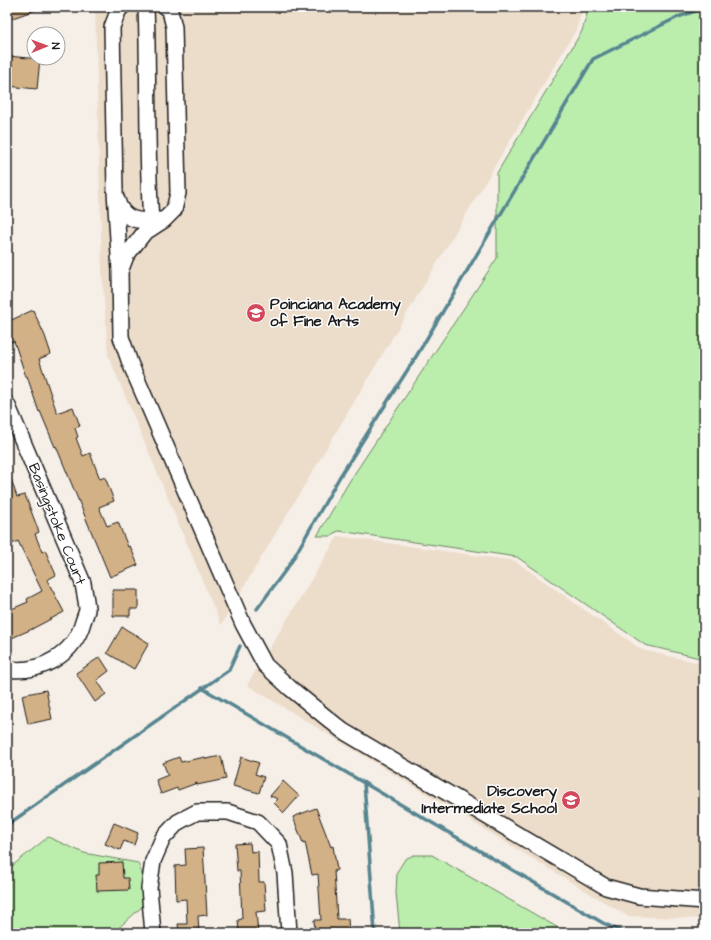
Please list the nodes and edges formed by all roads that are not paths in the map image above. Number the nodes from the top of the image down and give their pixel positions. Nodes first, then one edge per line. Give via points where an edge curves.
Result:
1 (122, 7) edge
2 (146, 7) edge
3 (165, 7) edge
4 (115, 191) junction
5 (158, 220) junction
6 (120, 271) junction
7 (7, 404) edge
8 (7, 669) edge
9 (704, 901) edge
10 (153, 933) edge
11 (289, 933) edge

1 - 4 street via 112,28
2 - 5 street via 147,105
3 - 5 street via 170,11 174,27 178,193 174,210
4 - 5 street via 120,209 131,219
4 - 6 street
5 - 6 street via 126,256
6 - 9 street via 121,337 130,363 243,624 265,665 343,731 606,887 639,896
7 - 8 street, Basingstoke Court via 83,583 87,611 81,631 68,649 52,662 33,669
10 - 11 street via 149,888 153,860 163,838 178,822 197,812 228,812 258,822 279,844 285,873

